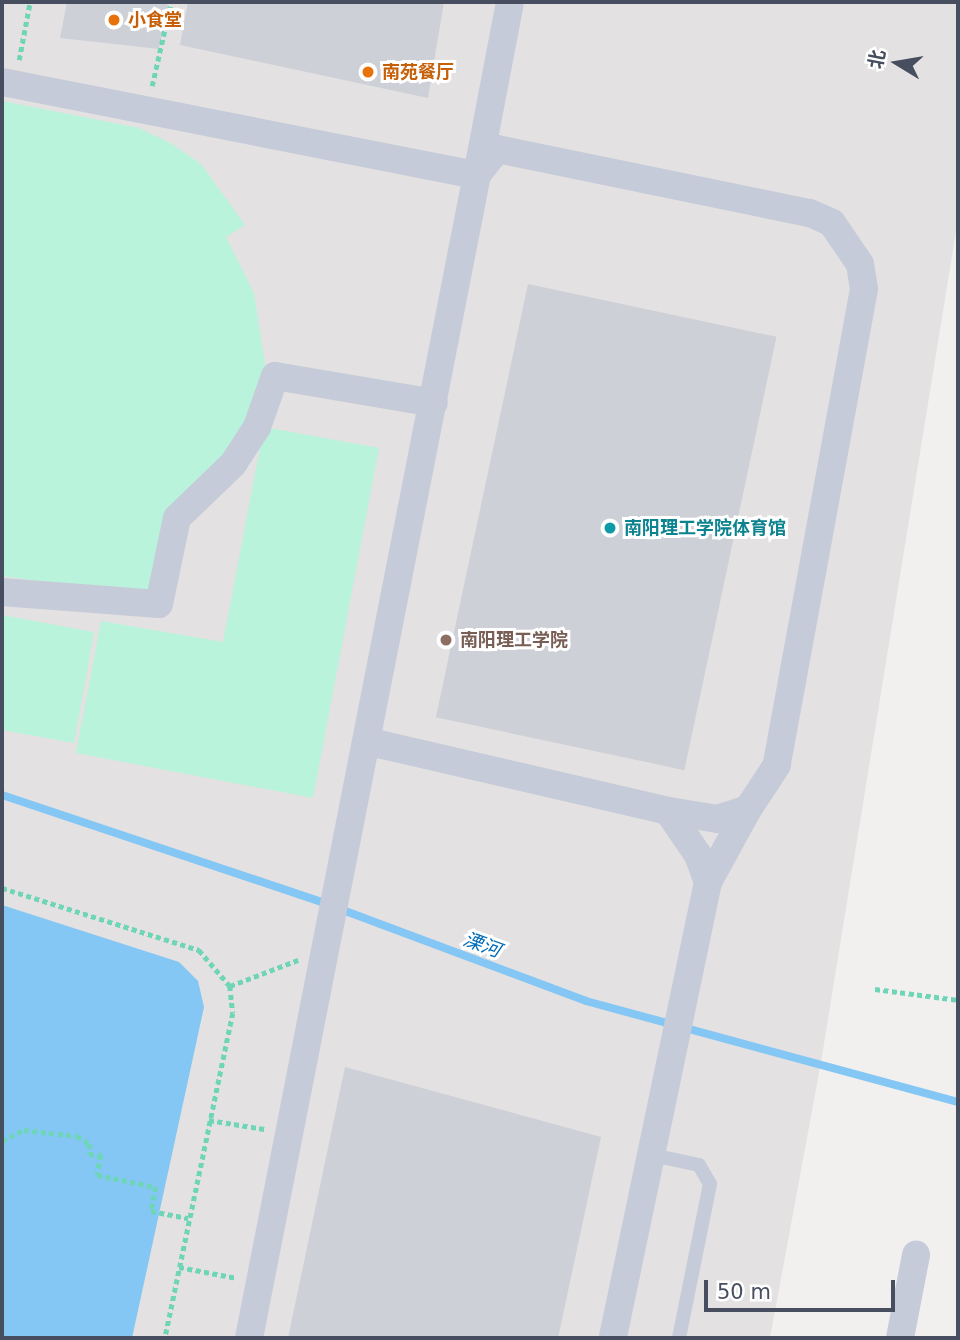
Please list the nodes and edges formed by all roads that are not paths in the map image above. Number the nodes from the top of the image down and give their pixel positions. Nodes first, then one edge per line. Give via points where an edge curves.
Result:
1 (510, 2) edge
2 (8, 83) edge
3 (477, 175) junction
4 (434, 404) junction
5 (2, 592) edge
6 (370, 742) junction
7 (748, 809) junction
8 (668, 811) junction
9 (708, 882) junction
10 (652, 1155) junction
11 (916, 1255) dead end
12 (249, 1338) edge
13 (613, 1338) edge
14 (679, 1338) edge
15 (900, 1338) edge

1 - 3 street
2 - 3 street
3 - 4 street
3 - 7 street via 497,149 810,213 832,223 860,264 864,289 777,765
4 - 5 street via 275,376 257,426 233,464 177,517 159,604
4 - 6 street
6 - 8 street
6 - 12 street via 321,958
7 - 8 street via 718,819
7 - 9 street
8 - 9 street via 686,832
9 - 10 street
10 - 13 street
10 - 14 lane via 699,1165 710,1184
11 - 15 street

